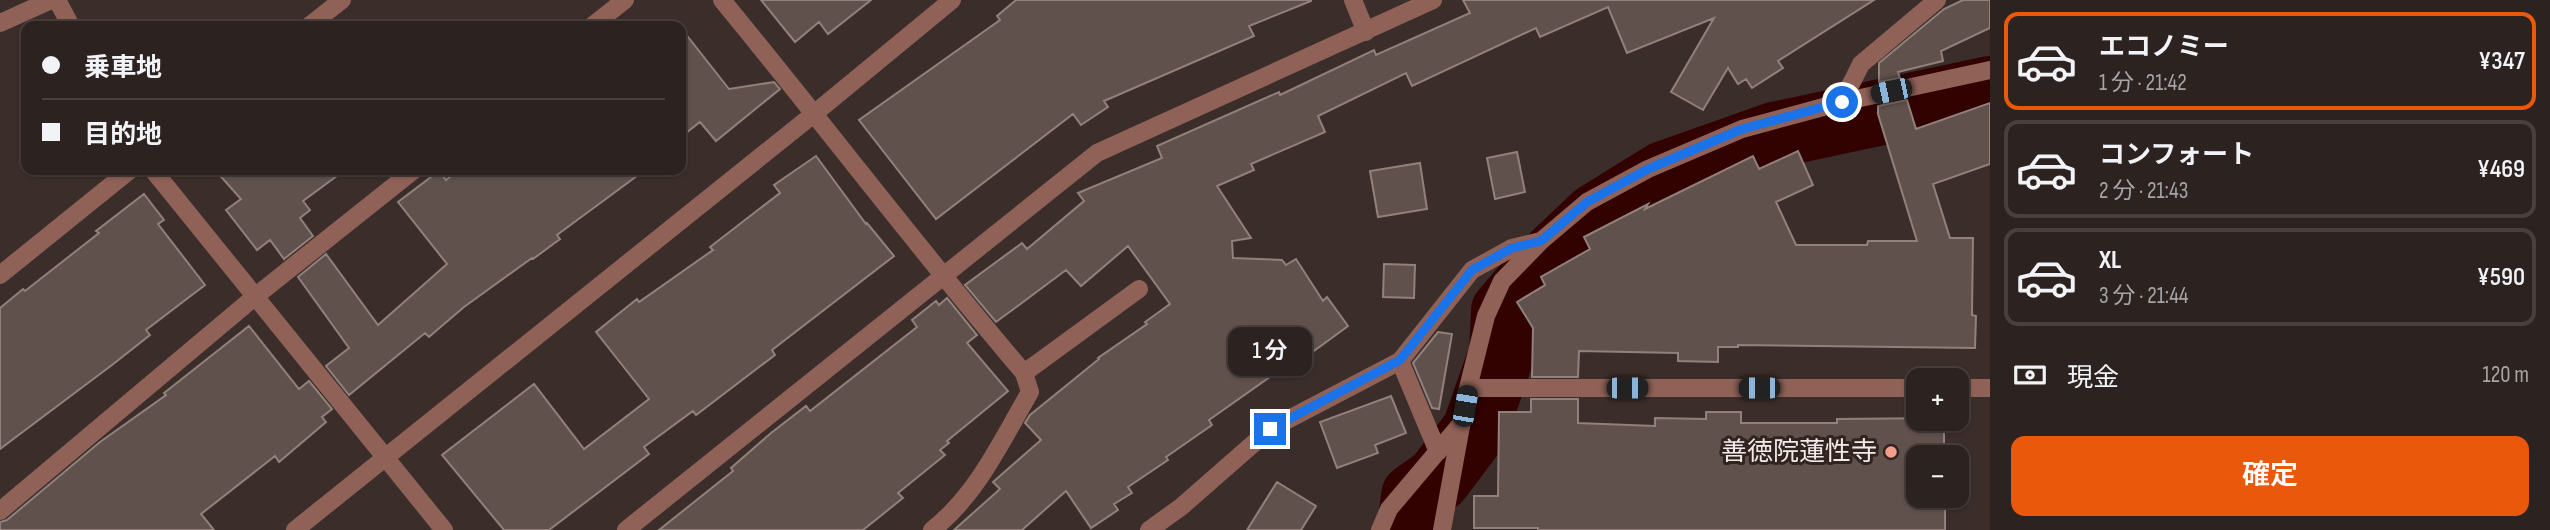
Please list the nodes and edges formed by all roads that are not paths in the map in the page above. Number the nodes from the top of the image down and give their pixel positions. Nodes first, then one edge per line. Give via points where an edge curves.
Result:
1 (51, 0) edge
2 (57, 0) edge
3 (342, 0) edge
4 (625, 0) edge
5 (722, 0) edge
6 (951, 0) edge
7 (1353, 0) edge
8 (1433, 0) edge
9 (1937, 0) edge
10 (68, 21) edge
11 (315, 21) edge
12 (598, 21) edge
13 (0, 23) edge
14 (1366, 32) junction
15 (1990, 70) edge
16 (1842, 102) junction
17 (815, 113) junction
18 (124, 175) edge
19 (157, 175) edge
20 (408, 175) edge
21 (1541, 241) junction
22 (0, 275) edge
23 (943, 277) junction
24 (1139, 289) dead end
25 (257, 295) junction
26 (1400, 360) junction
27 (1024, 373) junction
28 (1468, 388) junction
29 (1906, 388) edge
30 (1969, 388) edge
31 (1990, 388) edge
32 (1462, 423) junction
33 (1438, 452) junction
34 (386, 458) junction
35 (0, 511) edge
36 (295, 530) edge
37 (444, 530) edge
38 (626, 530) edge
39 (932, 530) edge
40 (1149, 530) edge
41 (1380, 530) edge
42 (1442, 530) edge

1 - 13 street
2 - 10 street
3 - 11 street
4 - 12 street
5 - 17 street
6 - 17 street
7 - 14 street
8 - 14 street
9 - 16 street via 1861,65
14 - 23 street via 1097,153
15 - 16 street
16 - 21 street via 1742,129 1648,169 1587,202
17 - 23 street
17 - 34 street
18 - 22 street
19 - 25 street
20 - 25 street
21 - 26 street via 1512,248 1472,270
21 - 28 street via 1502,281 1486,316
23 - 27 street
23 - 38 street
24 - 27 street
25 - 34 street
25 - 35 street
26 - 33 street
26 - 40 street via 1270,429
27 - 39 street via 1030,392 983,473
28 - 29 street
28 - 32 street
30 - 31 street
32 - 33 street
32 - 42 street
33 - 41 street via 1389,509
34 - 36 street
34 - 37 street

